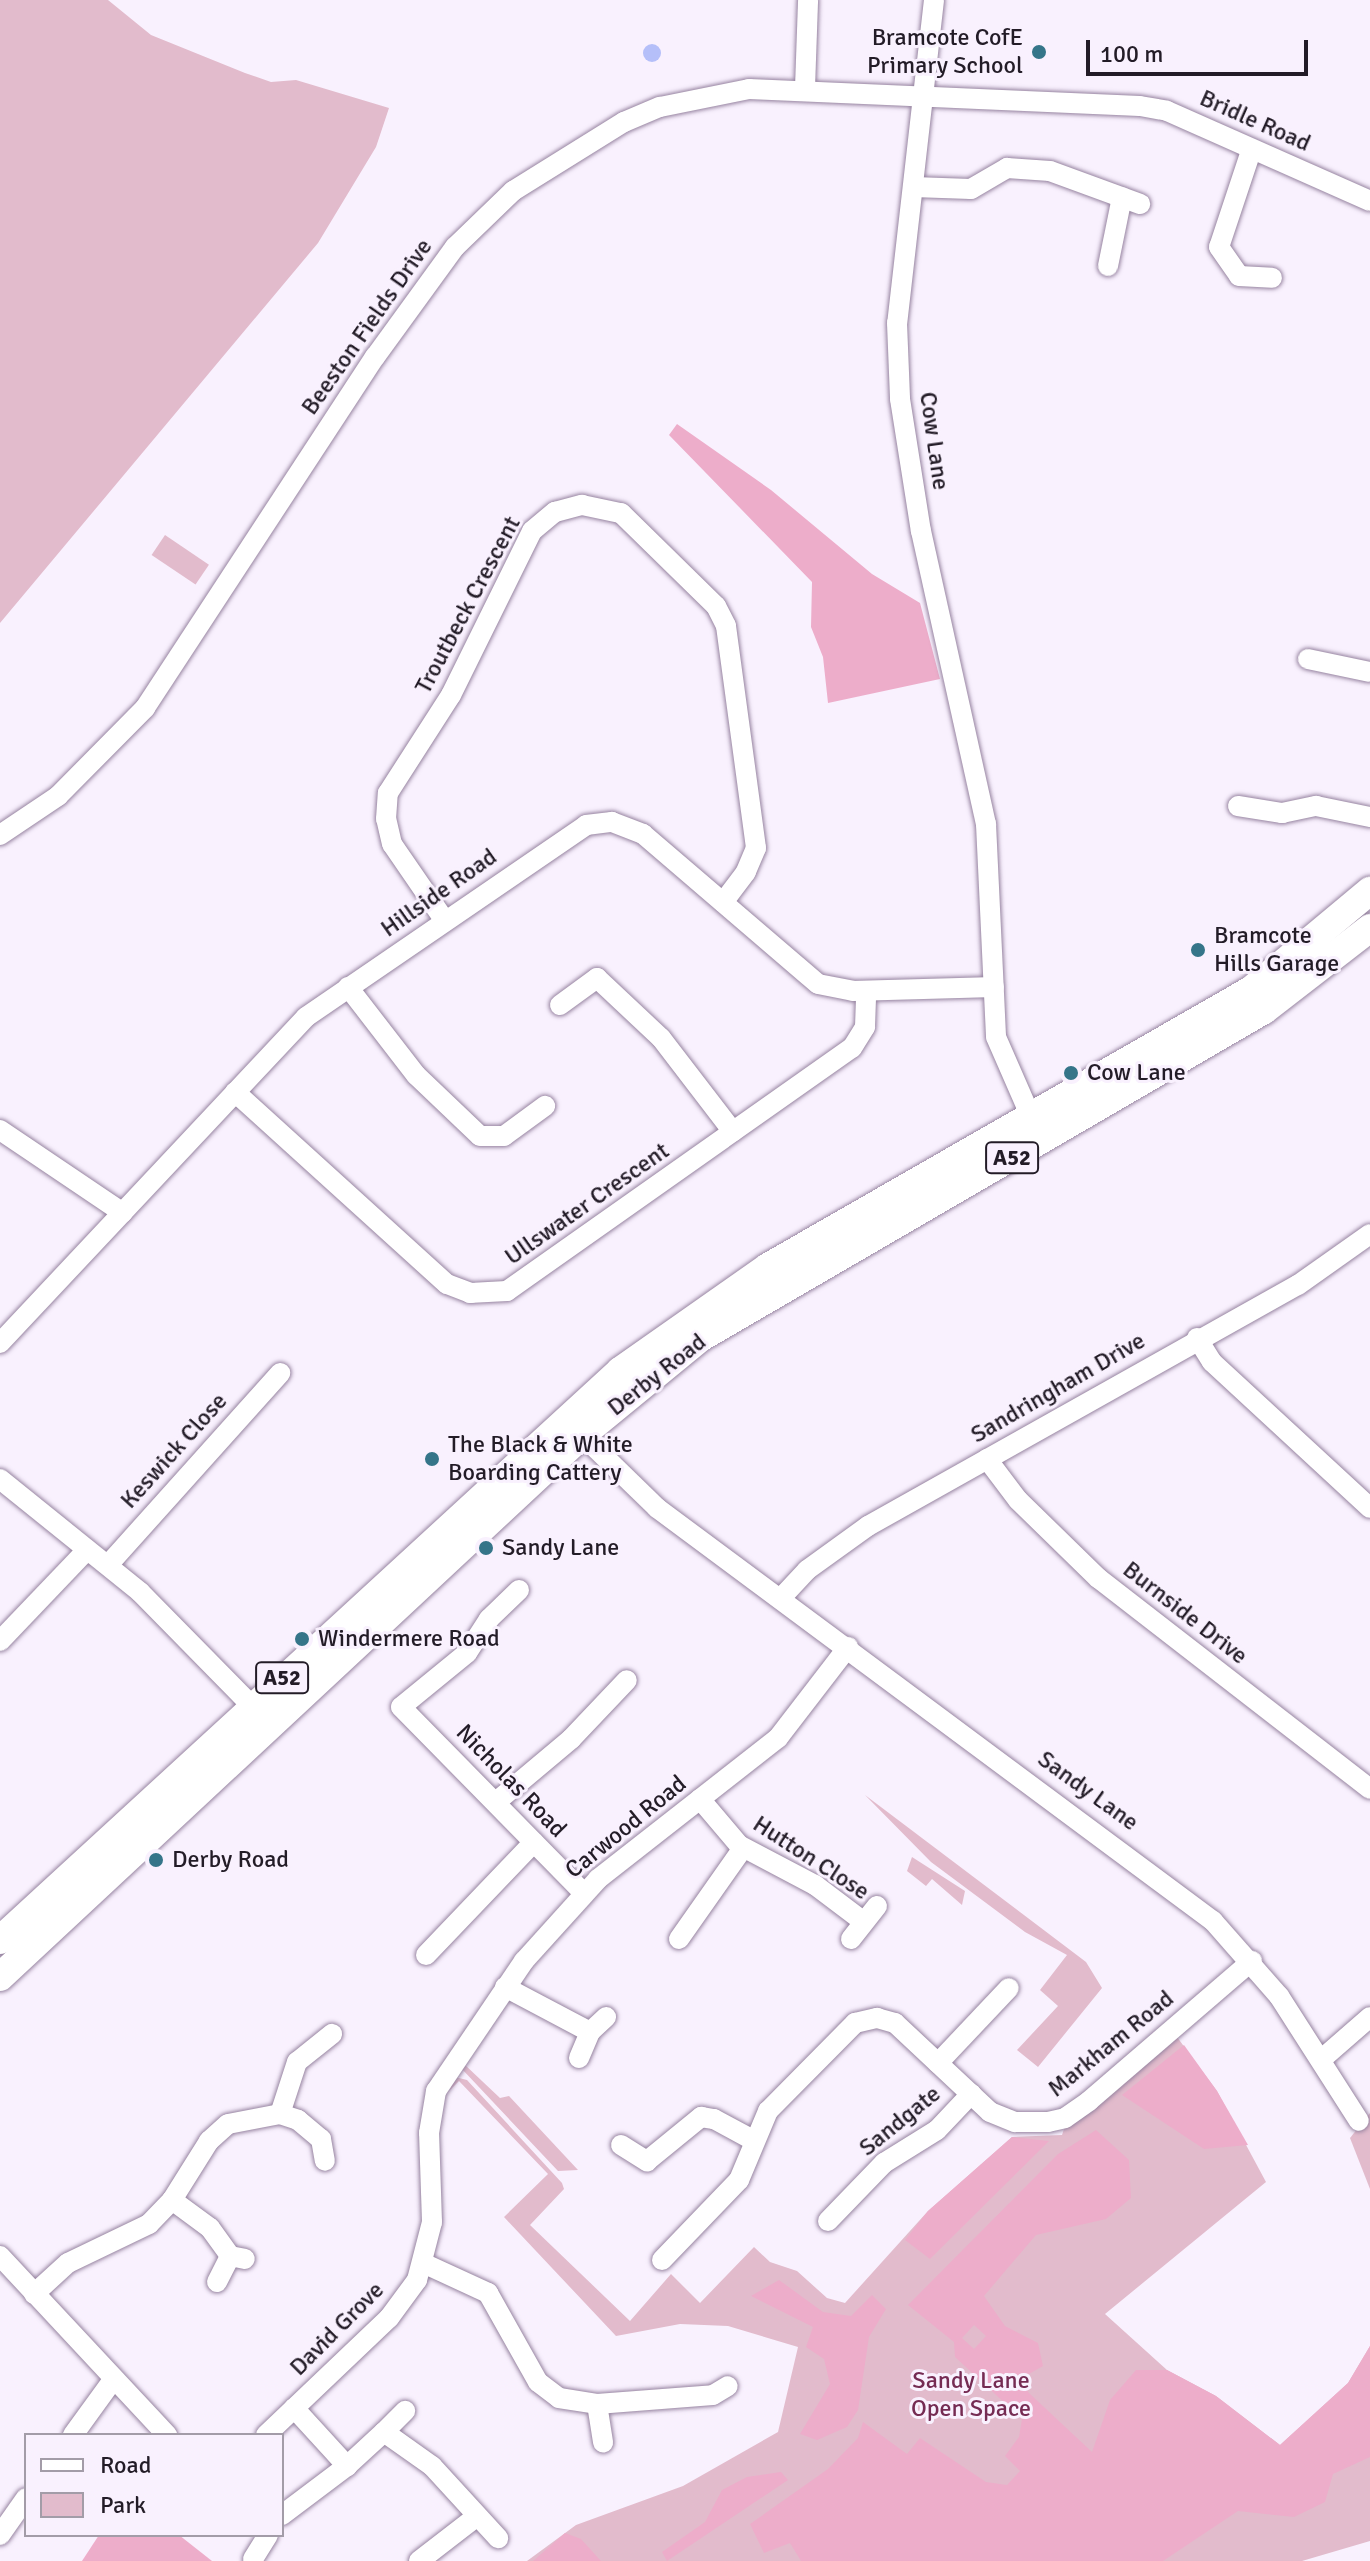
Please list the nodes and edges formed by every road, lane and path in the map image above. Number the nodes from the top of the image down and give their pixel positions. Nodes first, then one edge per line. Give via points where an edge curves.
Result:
1 (808, 0) edge
2 (934, 0) edge
3 (805, 88) junction
4 (923, 97) junction
5 (1251, 151) junction
6 (913, 187) junction
7 (1370, 201) edge
8 (1109, 268) dead end
9 (1272, 278) dead end
10 (1308, 659) dead end
11 (1370, 672) edge
12 (1238, 806) dead end
13 (1370, 817) edge
14 (0, 835) edge
15 (1370, 891) edge
16 (723, 902) junction
17 (445, 921) junction
18 (1370, 928) edge
19 (348, 987) junction
20 (994, 987) junction
21 (866, 991) junction
22 (560, 1005) dead end
23 (235, 1092) junction
24 (545, 1106) dead end
25 (1031, 1117) junction
26 (0, 1130) edge
27 (733, 1132) junction
28 (123, 1213) junction
29 (1370, 1234) edge
30 (1197, 1338) junction
31 (0, 1343) edge
32 (280, 1373) dead end
33 (582, 1435) junction
34 (987, 1459) junction
35 (0, 1479) edge
36 (1370, 1508) edge
37 (87, 1550) junction
38 (108, 1565) junction
39 (781, 1598) junction
40 (521, 1620) dead end
41 (0, 1641) edge
42 (848, 1647) junction
43 (627, 1680) dead end
44 (252, 1706) junction
45 (1370, 1789) edge
46 (700, 1799) junction
47 (496, 1802) junction
48 (534, 1842) junction
49 (743, 1848) junction
50 (584, 1893) junction
51 (864, 1922) dead end
52 (679, 1939) dead end
53 (0, 1940) edge
54 (426, 1955) dead end
55 (1252, 1961) junction
56 (0, 1977) edge
57 (505, 1987) junction
58 (1009, 1988) dead end
59 (606, 2017) dead end
60 (1370, 2017) edge
61 (590, 2032) junction
62 (324, 2047) dead end
63 (579, 2058) dead end
64 (1323, 2058) junction
65 (452, 2062) joint
66 (938, 2063) junction
67 (971, 2094) junction
68 (280, 2114) junction
69 (1359, 2121) dead end
70 (753, 2140) junction
71 (621, 2145) dead end
72 (325, 2161) dead end
73 (172, 2200) junction
74 (828, 2221) dead end
75 (0, 2256) edge
76 (662, 2260) dead end
77 (423, 2263) junction
78 (217, 2282) dead end
79 (34, 2294) junction
80 (113, 2380) junction
81 (720, 2397) dead end
82 (597, 2404) junction
83 (294, 2408) junction
84 (405, 2411) dead end
85 (384, 2432) junction
86 (74, 2433) edge
87 (165, 2433) edge
88 (268, 2433) edge
89 (603, 2443) dead end
90 (347, 2466) junction
91 (24, 2501) edge
92 (284, 2513) edge
93 (476, 2517) junction
94 (0, 2535) edge
95 (498, 2538) dead end
96 (419, 2561) edge

1 - 3 street
2 - 4 street, Cow Lane
3 - 4 street, Beeston Fields Drive
3 - 14 street, Beeston Fields Drive via 728,91 660,107 563,155 479,222 375,357 145,708 68,787
4 - 5 street, Bridle Road via 1140,106 1167,111
4 - 6 street, Cow Lane
5 - 7 street, Bridle Road
5 - 9 street via 1219,247 1239,276
6 - 8 street via 971,189 1007,168 1050,171 1131,200
6 - 20 street, Cow Lane via 897,323 900,399 921,531 986,824
10 - 11 street
12 - 13 street via 1282,813 1316,806
15 - 25 highway, Derby Road / A52 via 1251,990
16 - 17 street, Hillside Road via 643,834 628,825 599,823 567,835
16 - 17 street, Troutbeck Crescent via 756,848 726,626 716,606 621,513 582,505 555,512 532,531 451,695 388,793 386,819 392,844
16 - 21 street, Hillside Road via 818,984
17 - 19 street, Hillside Road
18 - 33 highway, Derby Road / A52 via 1264,1010 700,1338
19 - 23 street, Hillside Road via 306,1017
19 - 24 street via 429,1090 480,1136 504,1136
20 - 21 street, Hillside Road
20 - 25 street, Cow Lane via 1000,1051
21 - 27 street, Ullswater Crescent via 865,1027 852,1048
22 - 27 street via 597,978 661,1038
23 - 27 street, Ullswater Crescent via 434,1274 470,1293 507,1291 521,1284
23 - 28 street, Hillside Road
25 - 44 highway, Derby Road / A52 via 768,1267 620,1371
26 - 28 street
28 - 31 street, Hillside Road
29 - 30 street, Sandringham Drive via 1298,1285
30 - 34 street, Sandringham Drive
30 - 36 street via 1238,1388
32 - 38 street, Keswick Close
33 - 39 street, Sandy Lane via 657,1508
33 - 56 highway, Derby Road / A52
34 - 39 street, Sandringham Drive via 868,1526 807,1570
34 - 45 street, Burnside Drive via 1018,1500 1098,1578
35 - 37 street
37 - 38 street
37 - 41 street
38 - 44 street via 193,1641
39 - 42 street, Sandy Lane
40 - 47 street, Nicholas Road via 513,1597 489,1619 467,1653 394,1702
42 - 46 street, Carwood Road via 778,1738
42 - 55 street, Sandy Lane via 1166,1881
43 - 47 street via 615,1706
44 - 53 highway, Derby Road / A52
46 - 49 street, Hutton Close
46 - 50 street, Carwood Road
47 - 48 street, Nicholas Road
48 - 50 street, Nicholas Road
48 - 54 street
49 - 51 street, Hutton Close via 815,1885
49 - 52 street
50 - 57 street, Carwood Road
55 - 64 street, Sandy Lane
55 - 67 street, Markham Road via 1065,2118 1015,2122 990,2112
57 - 61 street
57 - 65 street, Carwood Road
58 - 66 street
59 - 61 street
60 - 64 street
61 - 63 street
62 - 68 street via 290,2073
64 - 69 street, Sandy Lane
65 - 77 street, David Grove via 431,2107 432,2222
66 - 67 street, Markham Road
66 - 70 street, Markham Road via 895,2023 877,2018 855,2023 776,2102
67 - 74 street, Sandgate via 937,2130 884,2163
68 - 72 street via 329,2133
68 - 73 street via 242,2118 219,2130
70 - 71 street via 701,2117 647,2161
70 - 76 street, Markham Road via 739,2180
73 - 78 street via 238,2257
73 - 79 street via 149,2224 76,2258
75 - 79 street
77 - 82 street via 461,2277 493,2299 544,2389 571,2402
77 - 83 street, David Grove via 389,2318
79 - 80 street
80 - 86 street
80 - 87 street
81 - 82 street
82 - 89 street
83 - 88 street, David Grove
83 - 90 street
84 - 85 street
85 - 90 street
85 - 93 street via 432,2466
90 - 92 street
91 - 94 street
93 - 95 street
93 - 96 street

